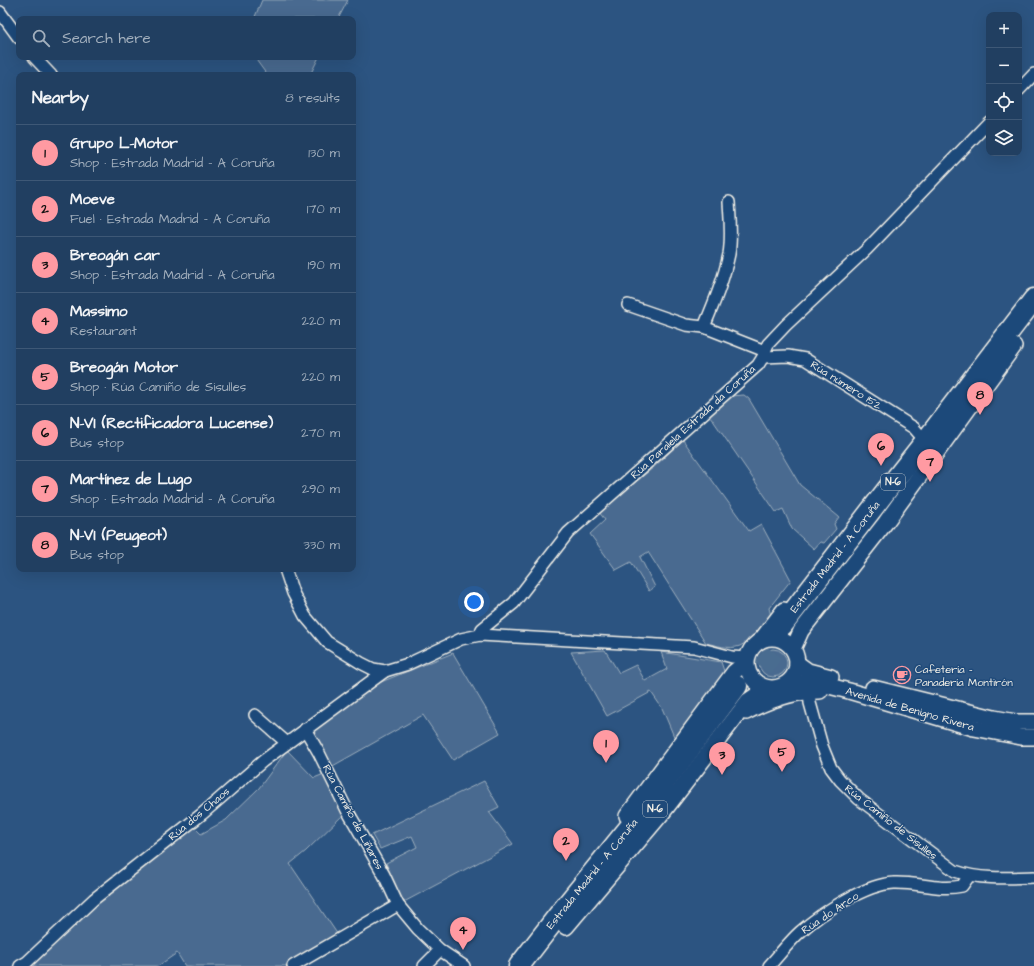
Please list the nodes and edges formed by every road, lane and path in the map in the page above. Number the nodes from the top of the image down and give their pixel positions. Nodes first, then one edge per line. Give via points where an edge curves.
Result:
1 (0, 12) edge
2 (16, 34) edge
3 (37, 60) edge
4 (48, 72) edge
5 (1034, 74) edge
6 (1022, 87) edge
7 (986, 125) edge
8 (730, 202) dead end
9 (1034, 299) edge
10 (628, 305) dead end
11 (1034, 321) edge
12 (704, 327) junction
13 (1009, 342) junction
14 (764, 354) junction
15 (920, 435) junction
16 (287, 572) edge
17 (480, 635) junction
18 (761, 640) junction
19 (790, 643) junction
20 (747, 660) junction
21 (385, 671) junction
22 (787, 684) junction
23 (767, 688) junction
24 (741, 689) tunnel mouth
25 (809, 691) junction
26 (849, 691) junction
27 (255, 715) dead end
28 (737, 716) junction
29 (1034, 722) edge
30 (305, 729) junction
31 (1034, 736) edge
32 (287, 743) junction
33 (969, 876) junction
34 (1034, 877) edge
35 (398, 905) junction
36 (563, 920) junction
37 (440, 950) junction
38 (20, 966) edge
39 (293, 966) edge
40 (424, 966) edge
41 (464, 966) edge
42 (519, 966) edge
43 (536, 966) edge
44 (769, 966) edge

1 - 2 street
3 - 4 street
5 - 6 street
7 - 14 street, Rúa Paralela Estrada da Coruña via 867,249 786,325 768,344
8 - 12 street via 729,253 717,296
9 - 13 highway, Estrada Madrid - A Coruña / N-6
10 - 12 street via 686,325
11 - 13 highway, Estrada Madrid - A Coruña / N-6
12 - 14 street
13 - 15 main road
13 - 19 highway, Estrada Madrid - A Coruña / N-6 via 893,495
14 - 15 street, Rúa número 152 via 805,360 914,428
14 - 17 street, Rúa Paralela Estrada da Coruña via 758,365 568,533 514,603 482,629
15 - 18 main road
16 - 21 street via 293,593 305,616 327,642 361,663
17 - 20 street via 694,647
17 - 21 street via 461,639 408,664
18 - 19 main road via 775,638
18 - 20 main road via 754,644
19 - 22 main road via 796,671
19 - 29 main road, Avenida de Benigno Rivera via 803,668 817,674 994,718
20 - 23 main road via 752,679
20 - 36 main road via 734,672 646,791
21 - 30 street, Rúa dos Chaos
22 - 23 main road
22 - 26 main road, Avenida de Benigno Rivera via 812,682
23 - 28 main road via 753,697
24 - 36 highway, Estrada Madrid - A Coruña / N-6 via 650,802
25 - 26 main road
25 - 28 main road via 778,698
25 - 33 street, Rúa Camiño de Sisulles via 822,746 831,768 840,780 859,799 941,862
26 - 31 main road, Avenida de Benigno Rivera via 974,728 1021,737
27 - 32 street
28 - 36 main road via 663,812
30 - 32 street, Rúa dos Chaos
30 - 35 street, Rúa Camiño de Liñares
32 - 38 street, Rúa dos Chaos via 94,899
33 - 34 street, Rúa Camiño de Sisulles
33 - 44 street, Rúa do Arco via 962,886 950,888 896,883 884,884 854,895 800,932
35 - 37 street, Rúa Camiño de Liñares
35 - 39 street
36 - 42 highway, Estrada Madrid - A Coruña / N-6
36 - 43 highway, Estrada Madrid - A Coruña / N-6
37 - 40 street
37 - 41 street, Rúa Camiño de Liñares

